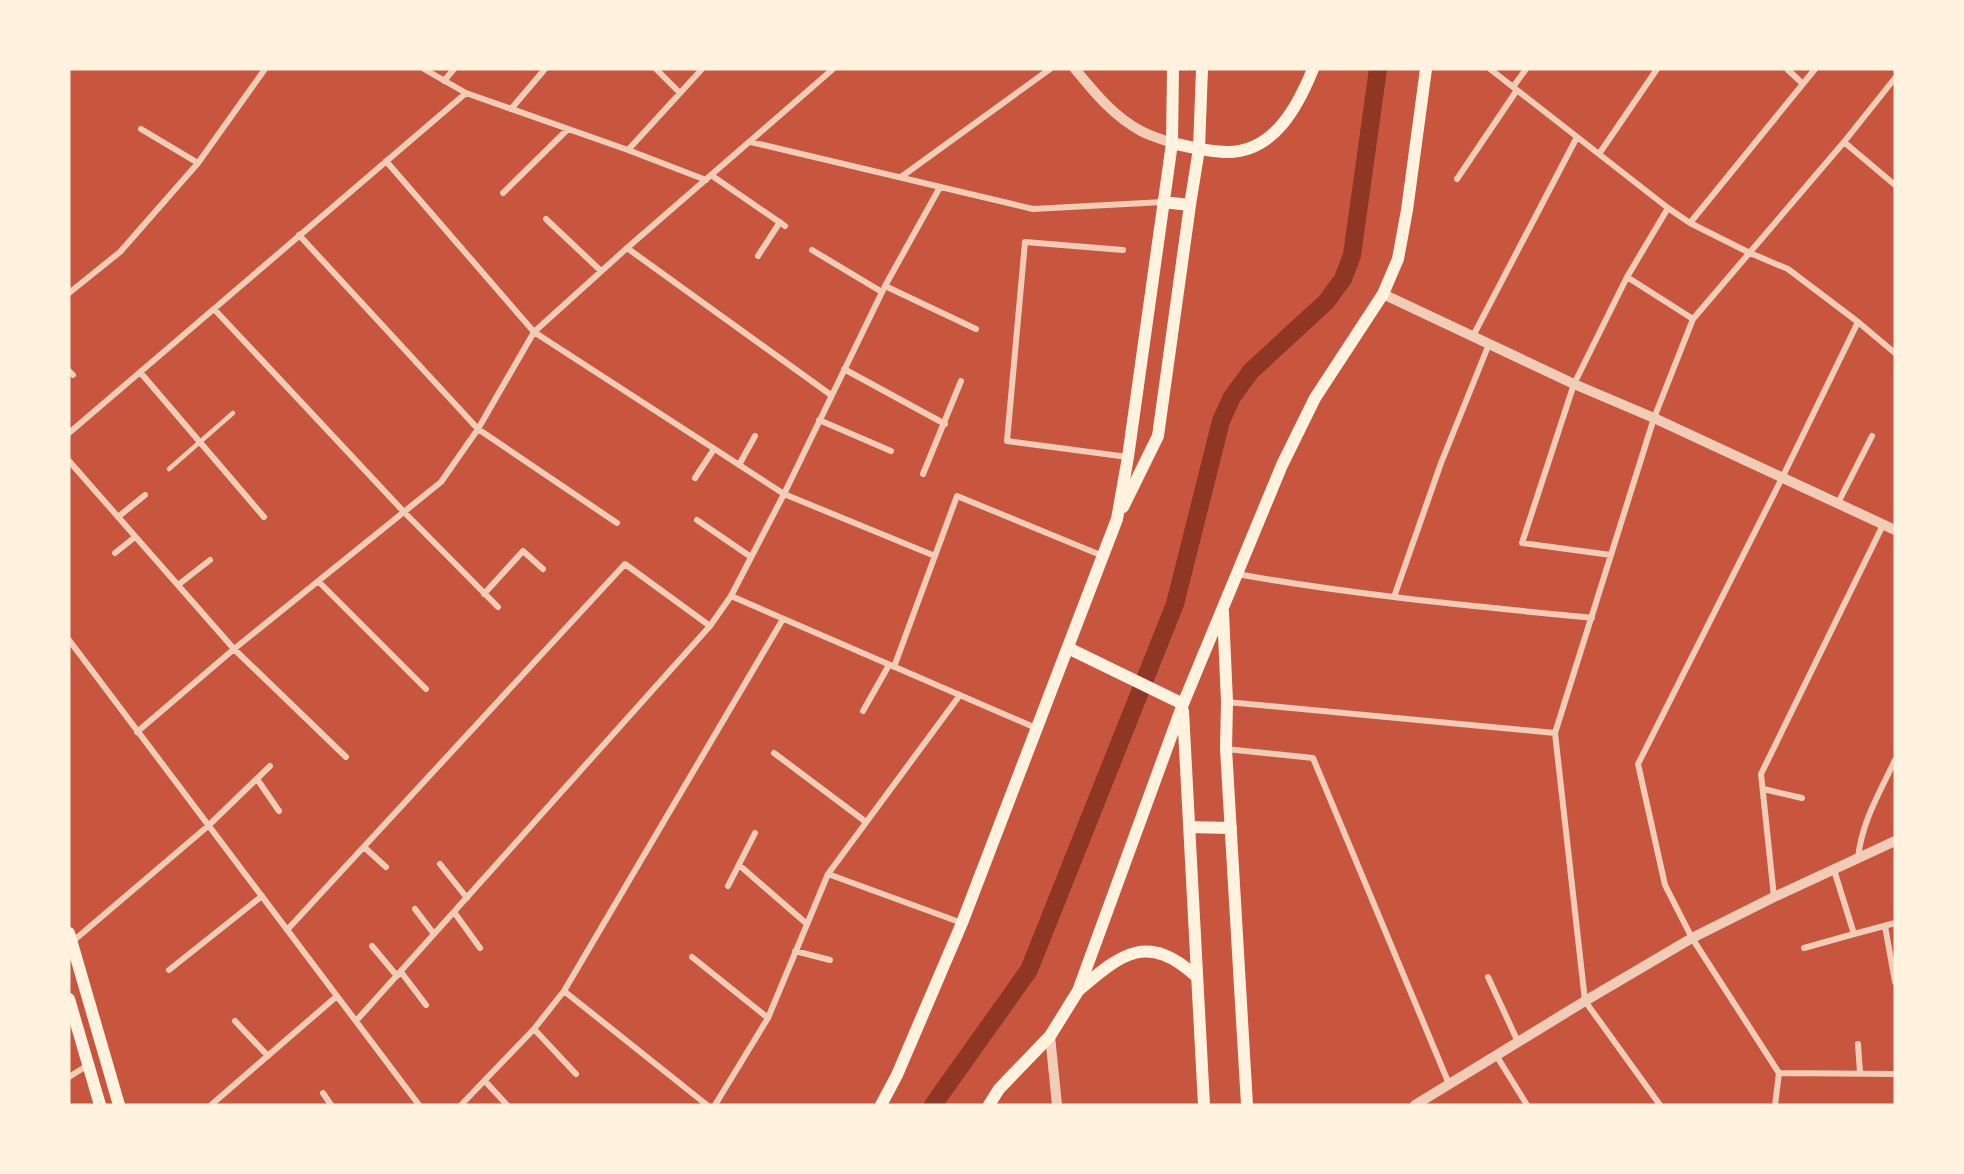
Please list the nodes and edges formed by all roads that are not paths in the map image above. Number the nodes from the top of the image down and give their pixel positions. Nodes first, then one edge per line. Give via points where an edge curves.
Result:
1 (265, 69) edge
2 (424, 69) edge
3 (454, 69) edge
4 (545, 69) edge
5 (656, 69) edge
6 (702, 69) edge
7 (833, 69) edge
8 (1050, 69) edge
9 (1075, 69) edge
10 (1173, 69) edge
11 (1202, 69) edge
12 (1313, 69) edge
13 (1426, 69) edge
14 (1490, 69) edge
15 (1526, 69) edge
16 (1657, 69) edge
17 (1786, 69) edge
18 (1815, 69) edge
19 (1895, 78) edge
20 (444, 81) junction
21 (1803, 84) junction
22 (1515, 88) junction
23 (466, 93) junction
24 (680, 93) junction
25 (511, 109) junction
26 (141, 129) dead end
27 (568, 129) junction
28 (1577, 137) junction
29 (751, 142) junction
30 (1844, 142) junction
31 (1172, 143) junction
32 (1199, 149) junction
33 (628, 150) junction
34 (1599, 154) junction
35 (386, 161) junction
36 (198, 163) junction
37 (709, 177) junction
38 (901, 177) junction
39 (1457, 179) dead end
40 (1895, 185) edge
41 (940, 187) junction
42 (503, 193) dead end
43 (1163, 202) junction
44 (1190, 205) junction
45 (1668, 208) junction
46 (546, 219) dead end
47 (1690, 224) junction
48 (299, 235) junction
49 (627, 248) junction
50 (812, 250) dead end
51 (1123, 250) dead end
52 (1750, 253) junction
53 (758, 256) dead end
54 (602, 271) junction
55 (1627, 277) junction
56 (884, 289) junction
57 (69, 293) edge
58 (1383, 294) junction
59 (214, 309) junction
60 (1693, 319) junction
61 (1858, 322) junction
62 (976, 329) dead end
63 (534, 332) junction
64 (1473, 336) junction
65 (1489, 344) junction
66 (1895, 353) edge
67 (844, 369) junction
68 (140, 372) junction
69 (961, 381) dead end
70 (1574, 384) junction
71 (831, 395) junction
72 (233, 413) dead end
73 (1654, 418) junction
74 (819, 420) junction
75 (945, 424) junction
76 (478, 429) junction
77 (69, 433) edge
78 (755, 436) dead end
79 (1872, 436) dead end
80 (200, 442) junction
81 (714, 449) junction
82 (891, 451) dead end
83 (1128, 457) junction
84 (69, 461) edge
85 (739, 465) junction
86 (170, 469) dead end
87 (923, 474) dead end
88 (694, 478) dead end
89 (1782, 478) junction
90 (784, 494) junction
91 (145, 495) dead end
92 (1838, 503) junction
93 (404, 512) junction
94 (118, 517) junction
95 (264, 517) dead end
96 (1117, 519) junction
97 (697, 520) dead end
98 (616, 523) dead end
99 (1883, 525) junction
100 (1895, 530) edge
101 (135, 537) junction
102 (115, 553) dead end
103 (1611, 555) junction
104 (935, 556) junction
105 (1103, 556) junction
106 (751, 557) junction
107 (210, 560) dead end
108 (543, 569) dead end
109 (1237, 574) junction
110 (319, 582) junction
111 (178, 585) junction
112 (484, 594) junction
113 (731, 597) junction
114 (1394, 597) junction
115 (1223, 607) junction
116 (498, 608) dead end
117 (1592, 618) junction
118 (783, 619) junction
119 (710, 626) junction
120 (69, 640) edge
121 (1068, 648) junction
122 (234, 649) junction
123 (892, 666) junction
124 (426, 689) dead end
125 (960, 695) junction
126 (1227, 702) junction
127 (1183, 704) junction
128 (863, 711) dead end
129 (1037, 728) junction
130 (137, 732) junction
131 (1555, 733) junction
132 (1226, 749) junction
133 (774, 753) dead end
134 (346, 757) dead end
135 (1895, 760) edge
136 (270, 766) dead end
137 (256, 779) junction
138 (1762, 789) junction
139 (1802, 798) dead end
140 (279, 811) dead end
141 (866, 822) junction
142 (208, 826) junction
143 (1189, 827) junction
144 (1230, 828) junction
145 (755, 833) dead end
146 (1895, 841) edge
147 (364, 847) junction
148 (1858, 859) junction
149 (440, 864) dead end
150 (739, 865) junction
151 (386, 867) dead end
152 (1834, 870) junction
153 (828, 874) junction
154 (728, 886) dead end
155 (262, 896) junction
156 (1774, 897) junction
157 (467, 898) junction
158 (415, 909) dead end
159 (454, 912) junction
160 (962, 923) junction
161 (1895, 923) edge
162 (807, 924) junction
163 (1884, 926) junction
164 (287, 930) junction
165 (434, 934) junction
166 (1854, 934) junction
167 (70, 938) edge
168 (1692, 938) junction
169 (372, 946) dead end
170 (480, 948) dead end
171 (1804, 948) dead end
172 (795, 951) junction
173 (692, 957) dead end
174 (830, 960) dead end
175 (168, 970) dead end
176 (399, 974) junction
177 (1197, 977) junction
178 (1488, 977) dead end
179 (1895, 982) edge
180 (564, 991) junction
181 (1078, 991) junction
182 (337, 996) junction
183 (69, 999) edge
184 (1585, 1001) junction
185 (426, 1005) dead end
186 (768, 1018) junction
187 (235, 1021) dead end
188 (356, 1022) junction
189 (534, 1029) junction
190 (1050, 1036) junction
191 (1518, 1042) junction
192 (1858, 1044) dead end
193 (1496, 1055) junction
194 (268, 1056) junction
195 (88, 1065) junction
196 (1779, 1073) junction
197 (1860, 1073) junction
198 (576, 1074) dead end
199 (1895, 1074) edge
200 (69, 1077) edge
201 (484, 1081) junction
202 (1449, 1084) junction
203 (323, 1093) dead end
204 (100, 1105) edge
205 (119, 1105) edge
206 (211, 1105) edge
207 (331, 1105) edge
208 (419, 1105) edge
209 (461, 1105) edge
210 (507, 1105) edge
211 (707, 1105) edge
212 (715, 1105) edge
213 (881, 1105) edge
214 (989, 1105) edge
215 (1057, 1105) edge
216 (1204, 1105) edge
217 (1247, 1105) edge
218 (1415, 1105) edge
219 (1527, 1105) edge
220 (1660, 1105) edge
221 (1775, 1105) edge

1 - 36 street
2 - 20 street
3 - 20 street
4 - 25 street
5 - 24 street
6 - 24 street
7 - 29 street
8 - 38 street
9 - 31 street via 1113,111 1141,131
10 - 31 main road
11 - 32 main road
12 - 32 main road via 1290,115 1269,138 1242,150
13 - 58 main road via 1398,259
14 - 22 street
15 - 22 street
16 - 34 street
17 - 21 street
18 - 21 street
19 - 30 street
20 - 23 street
21 - 47 street
22 - 28 street
22 - 39 street
23 - 25 street
23 - 35 street
24 - 33 street
25 - 27 street
26 - 36 street
27 - 33 street
27 - 42 street
28 - 34 street
28 - 64 street
29 - 37 street
29 - 38 street
30 - 40 street
30 - 52 street
31 - 32 main road
31 - 43 main road
32 - 44 main road
33 - 37 street
34 - 45 street
35 - 48 street
35 - 63 street
36 - 57 street via 120,252
37 - 49 street
37 - 53 street via 782,224
38 - 41 street
41 - 43 street via 1033,209
41 - 56 street
43 - 44 main road
43 - 83 main road
44 - 96 main road via 1158,436
45 - 47 street
45 - 55 street
46 - 54 street
47 - 52 street
48 - 59 street
48 - 76 street
49 - 54 street
49 - 71 street
50 - 56 street
51 - 83 street via 1025,243 1007,441
52 - 60 street
52 - 61 street via 1788,269
54 - 63 street
55 - 60 street
55 - 70 street
56 - 62 street
56 - 67 street
58 - 64 street
58 - 109 main road via 1315,398 1282,465
59 - 68 street
59 - 93 street
60 - 73 street
61 - 66 street
61 - 89 street
63 - 76 street
63 - 81 street
64 - 65 street
65 - 70 street
65 - 114 street via 1441,463
67 - 71 street
67 - 75 street
68 - 77 street
68 - 80 street
69 - 75 street
70 - 73 street
70 - 103 street via 1522,543
71 - 74 street
72 - 80 lane
73 - 89 street
73 - 103 street
74 - 82 street
74 - 90 street
75 - 87 street
76 - 93 street via 441,482
76 - 98 street
78 - 85 street
79 - 92 street
80 - 86 lane
80 - 95 street
81 - 85 street
81 - 88 street
83 - 96 main road
84 - 94 street
85 - 90 street
89 - 92 street
89 - 168 street via 1638,764 1665,885
90 - 104 street
90 - 106 street
91 - 94 street
92 - 99 street
93 - 110 street
93 - 112 street
94 - 101 street
96 - 105 main road
97 - 106 street
99 - 100 street
99 - 138 street via 1761,774
101 - 102 street
101 - 111 street
103 - 117 street
104 - 105 street via 957,496
104 - 123 street
105 - 121 main road
106 - 113 street
107 - 111 street
108 - 112 street via 524,551
109 - 114 street
109 - 115 main road
110 - 122 street
110 - 124 street
111 - 122 street
112 - 116 street
113 - 118 street
113 - 119 street
114 - 117 street
115 - 126 main road
115 - 127 main road
117 - 131 street
118 - 123 street
118 - 180 street
119 - 147 street via 625,564
119 - 157 street
120 - 130 street
121 - 127 main road
121 - 129 main road
122 - 130 street
122 - 134 street
123 - 125 street
123 - 128 street
125 - 129 street
125 - 141 street
126 - 131 street
126 - 132 main road
127 - 143 main road
127 - 181 main road
129 - 160 main road
130 - 142 street
131 - 184 street
132 - 144 main road
132 - 202 street via 1313,758
133 - 141 street
135 - 148 street via 1864,826
136 - 137 street
137 - 140 street
137 - 142 street
138 - 139 street
138 - 156 street
141 - 153 street
142 - 155 street
142 - 167 street
143 - 144 main road
143 - 177 main road
144 - 217 main road
145 - 150 street
146 - 148 street
147 - 151 street
147 - 164 street
148 - 152 street
149 - 157 street
150 - 154 street
150 - 162 street
152 - 156 street
152 - 166 street
153 - 160 street
153 - 162 street
155 - 164 street
155 - 175 street
156 - 168 street
157 - 159 street
158 - 165 street
159 - 165 street
159 - 170 street
160 - 213 main road
161 - 163 street
162 - 172 street
163 - 166 street
163 - 179 street
164 - 182 street
165 - 176 street
166 - 171 street
167 - 205 main road
168 - 184 street
168 - 196 street
169 - 176 street
172 - 174 street
172 - 186 street
173 - 186 street
176 - 185 street
176 - 188 street
177 - 181 main road via 1169,956 1136,953 1113,962
177 - 216 main road
178 - 191 street
180 - 189 street
180 - 211 street
181 - 190 main road
182 - 188 street
182 - 194 street
183 - 195 main road
184 - 191 street
184 - 220 street
186 - 212 street
187 - 194 street
188 - 208 street
189 - 198 street
189 - 201 street
190 - 214 main road via 999,1089
190 - 215 street
191 - 193 street
192 - 197 street
193 - 202 street
193 - 219 street
194 - 206 street
195 - 200 street
195 - 204 main road
196 - 197 street
196 - 221 street
197 - 199 street
201 - 209 street
201 - 210 street
202 - 218 street
203 - 207 street

